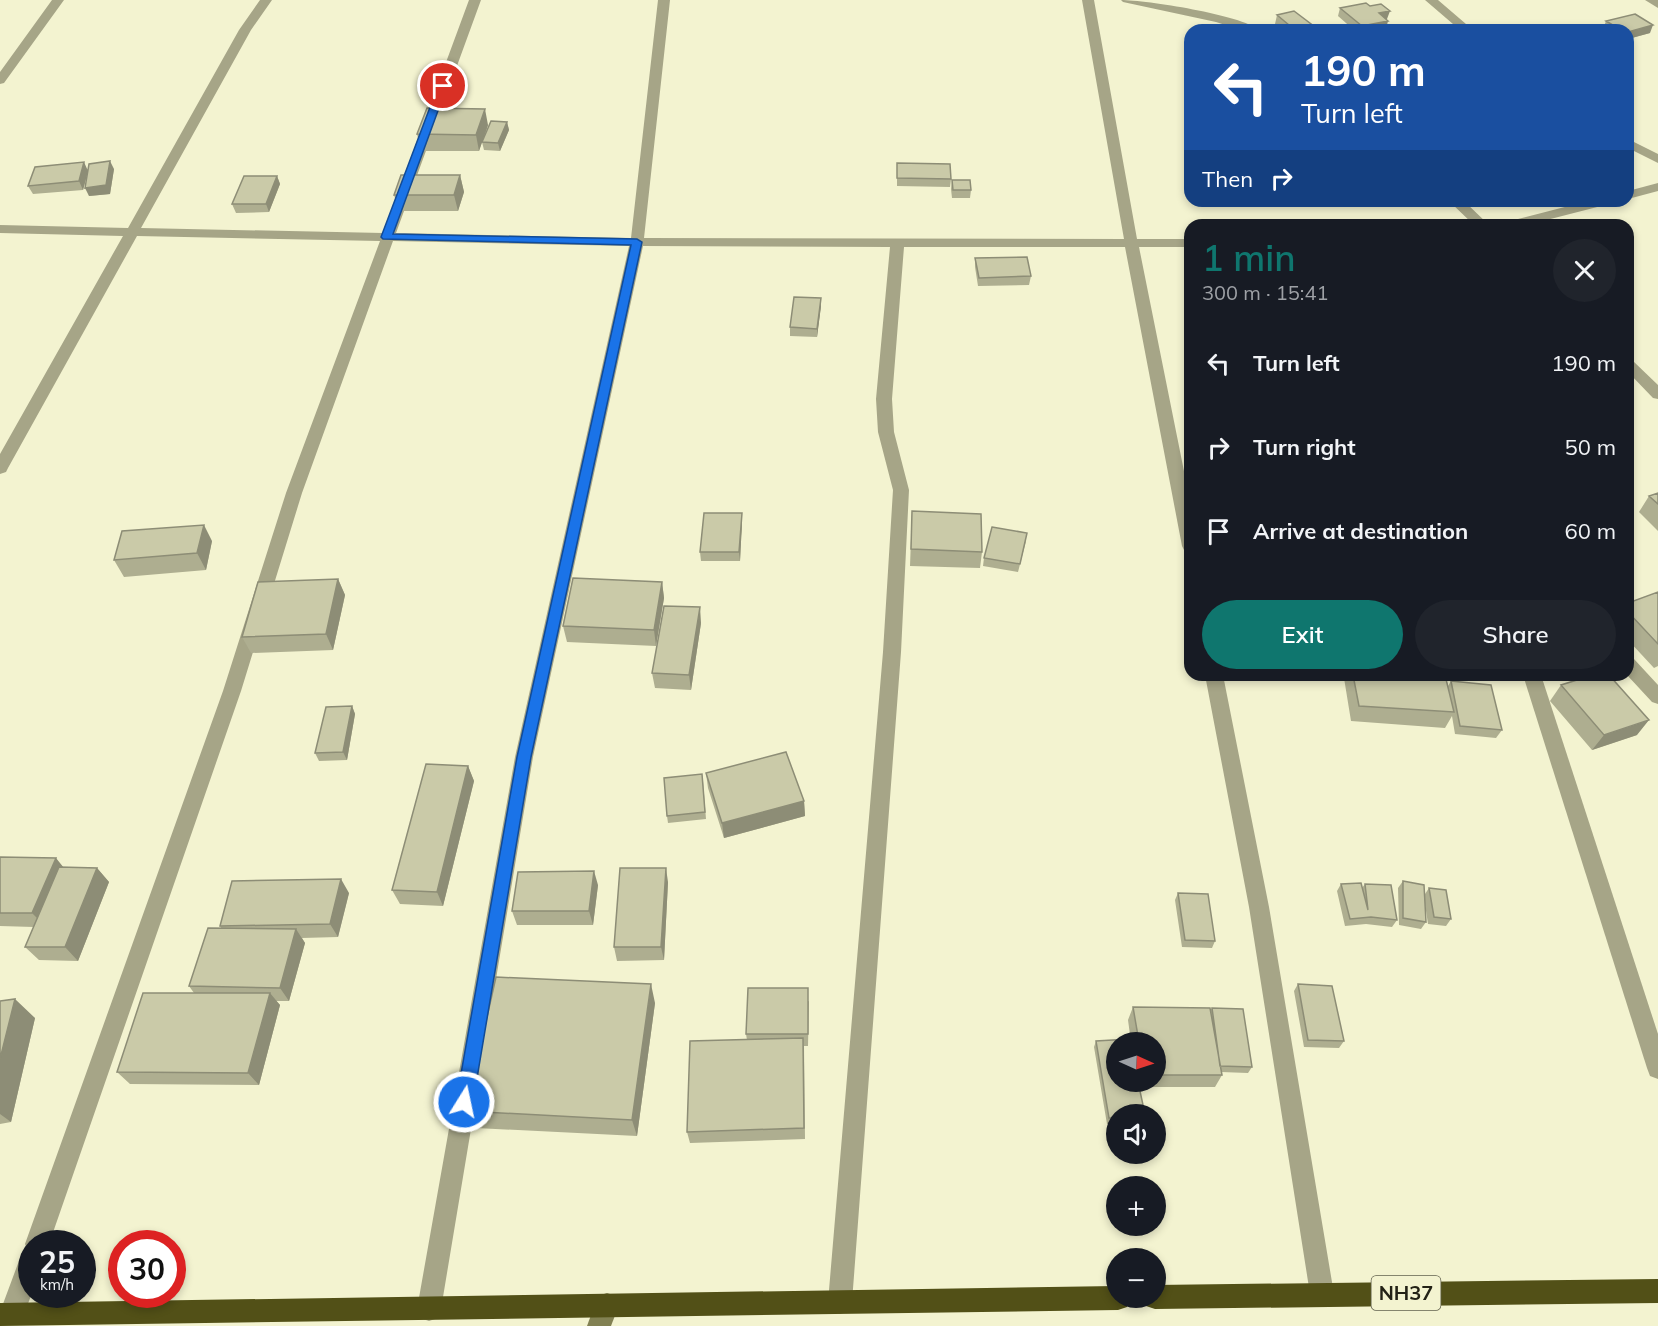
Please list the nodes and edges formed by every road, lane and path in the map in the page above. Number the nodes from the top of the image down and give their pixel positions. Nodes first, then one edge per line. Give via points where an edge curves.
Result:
1 (58, 0) edge
2 (267, 0) edge
3 (475, 0) edge
4 (664, 0) edge
5 (1088, 0) edge
6 (1127, 0) edge
7 (1431, 0) edge
8 (1651, 0) edge
9 (1658, 4) edge
10 (1234, 24) edge
11 (1460, 24) edge
12 (0, 80) edge
13 (1634, 146) edge
14 (1658, 159) edge
15 (1658, 187) edge
16 (1634, 193) edge
17 (1462, 207) edge
18 (1581, 207) edge
19 (1476, 219) edge
20 (1534, 219) edge
21 (0, 229) edge
22 (133, 231) junction
23 (386, 237) junction
24 (637, 242) junction
25 (1131, 242) junction
26 (897, 243) junction
27 (1184, 243) edge
28 (1634, 370) edge
29 (1658, 394) edge
30 (0, 468) edge
31 (1184, 515) edge
32 (1634, 671) edge
33 (1215, 681) edge
34 (1534, 681) edge
35 (1658, 697) edge
36 (1658, 1068) edge
37 (42, 1230) edge
38 (18, 1289) edge
39 (1658, 1292) edge
40 (1322, 1294) junction
41 (1166, 1297) edge
42 (1106, 1298) edge
43 (840, 1302) junction
44 (429, 1309) junction
45 (6, 1316) edge
46 (603, 1316) edge

1 - 12 street
2 - 22 street via 245,30
3 - 23 street
4 - 24 street
5 - 25 street
6 - 10 street
7 - 11 street
8 - 9 street
13 - 14 street
15 - 16 street
17 - 19 street
18 - 20 street
21 - 22 street
22 - 23 street
22 - 30 street
23 - 24 street
23 - 37 street via 294,493 232,691
24 - 26 street
24 - 44 street via 524,757
25 - 26 street
25 - 27 street
25 - 31 street
26 - 43 street via 884,399 886,432 901,490 892,652
28 - 29 street
32 - 35 street
33 - 40 street via 1259,907
34 - 36 street
38 - 45 street
39 - 40 highway, NH37
40 - 41 highway, NH37
42 - 43 highway
43 - 46 highway
44 - 45 highway
44 - 46 highway

